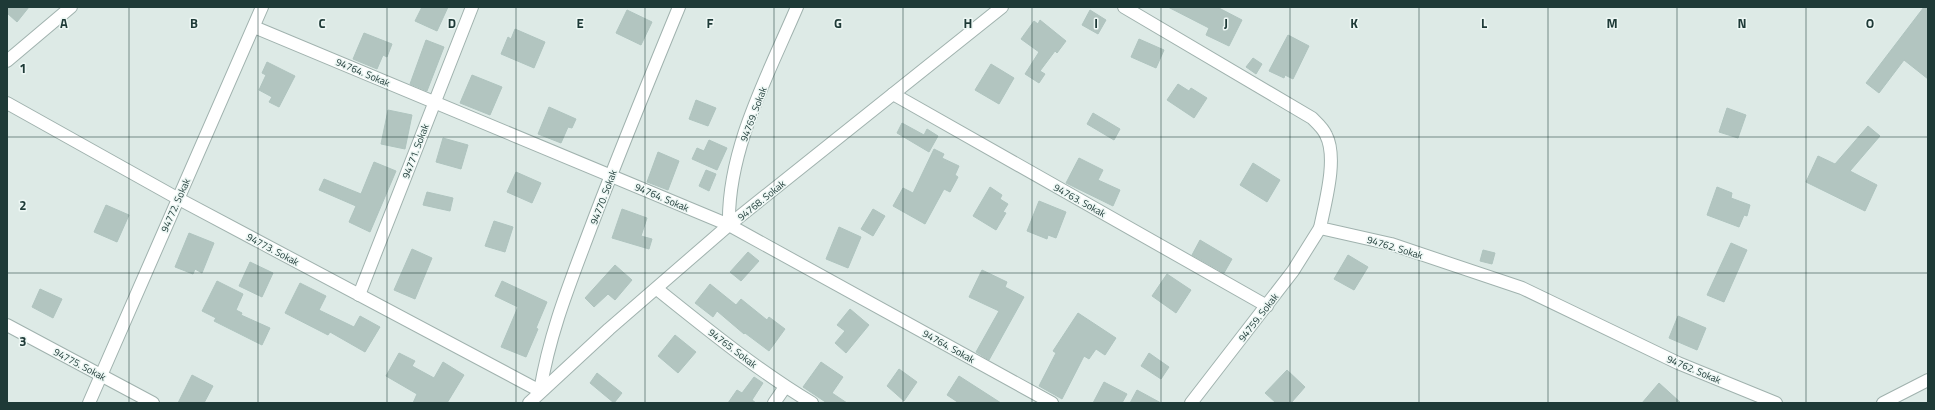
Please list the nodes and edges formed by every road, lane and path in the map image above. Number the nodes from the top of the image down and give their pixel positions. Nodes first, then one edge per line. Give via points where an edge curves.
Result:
1 (71, 7) edge
2 (262, 7) edge
3 (472, 7) edge
4 (679, 7) edge
5 (797, 7) edge
6 (1002, 7) edge
7 (1124, 7) edge
8 (254, 27) junction
9 (7, 61) edge
10 (893, 94) junction
11 (434, 102) junction
12 (7, 103) edge
13 (611, 176) junction
14 (177, 198) junction
15 (728, 226) junction
16 (1320, 228) junction
17 (657, 289) junction
18 (358, 295) junction
19 (1267, 306) junction
20 (7, 326) edge
21 (101, 376) junction
22 (1928, 380) edge
23 (785, 387) junction
24 (540, 392) junction
25 (89, 403) edge
26 (153, 403) edge
27 (529, 403) edge
28 (774, 403) edge
29 (812, 403) edge
30 (1052, 403) edge
31 (1191, 403) edge
32 (1776, 403) edge
33 (1883, 403) edge

1 - 9 street
2 - 8 street, 94772. Sokak
3 - 11 street, 94771. Sokak
4 - 13 street, 94770. Sokak
5 - 15 street, 94769. Sokak via 753,110 736,160 728,203
6 - 10 street, 94768. Sokak
7 - 16 street via 1312,118 1319,125 1326,135 1331,162
8 - 11 street, 94764. Sokak
8 - 14 street, 94772. Sokak
10 - 15 street, 94768. Sokak
10 - 19 street, 94763. Sokak
11 - 13 street, 94764. Sokak
11 - 18 street, 94771. Sokak
12 - 14 street, 94773. Sokak
13 - 15 street, 94764. Sokak
13 - 24 street, 94770. Sokak via 557,317
14 - 18 street, 94773. Sokak
14 - 21 street, 94772. Sokak
15 - 17 street, 94768. Sokak
15 - 30 street, 94764. Sokak
16 - 19 street, 94759. Sokak
16 - 32 street, 94762. Sokak via 1391,244 1522,288 1683,365
17 - 23 street, 94765. Sokak via 728,346
17 - 24 street, 94768. Sokak via 609,328
18 - 24 street, 94773. Sokak
19 - 31 street, 94759. Sokak
20 - 21 street, 94775. Sokak
21 - 25 street, 94772. Sokak
21 - 26 street, 94775. Sokak
22 - 33 street
23 - 28 street
23 - 29 street, 94765. Sokak
24 - 27 street, 94768. Sokak

